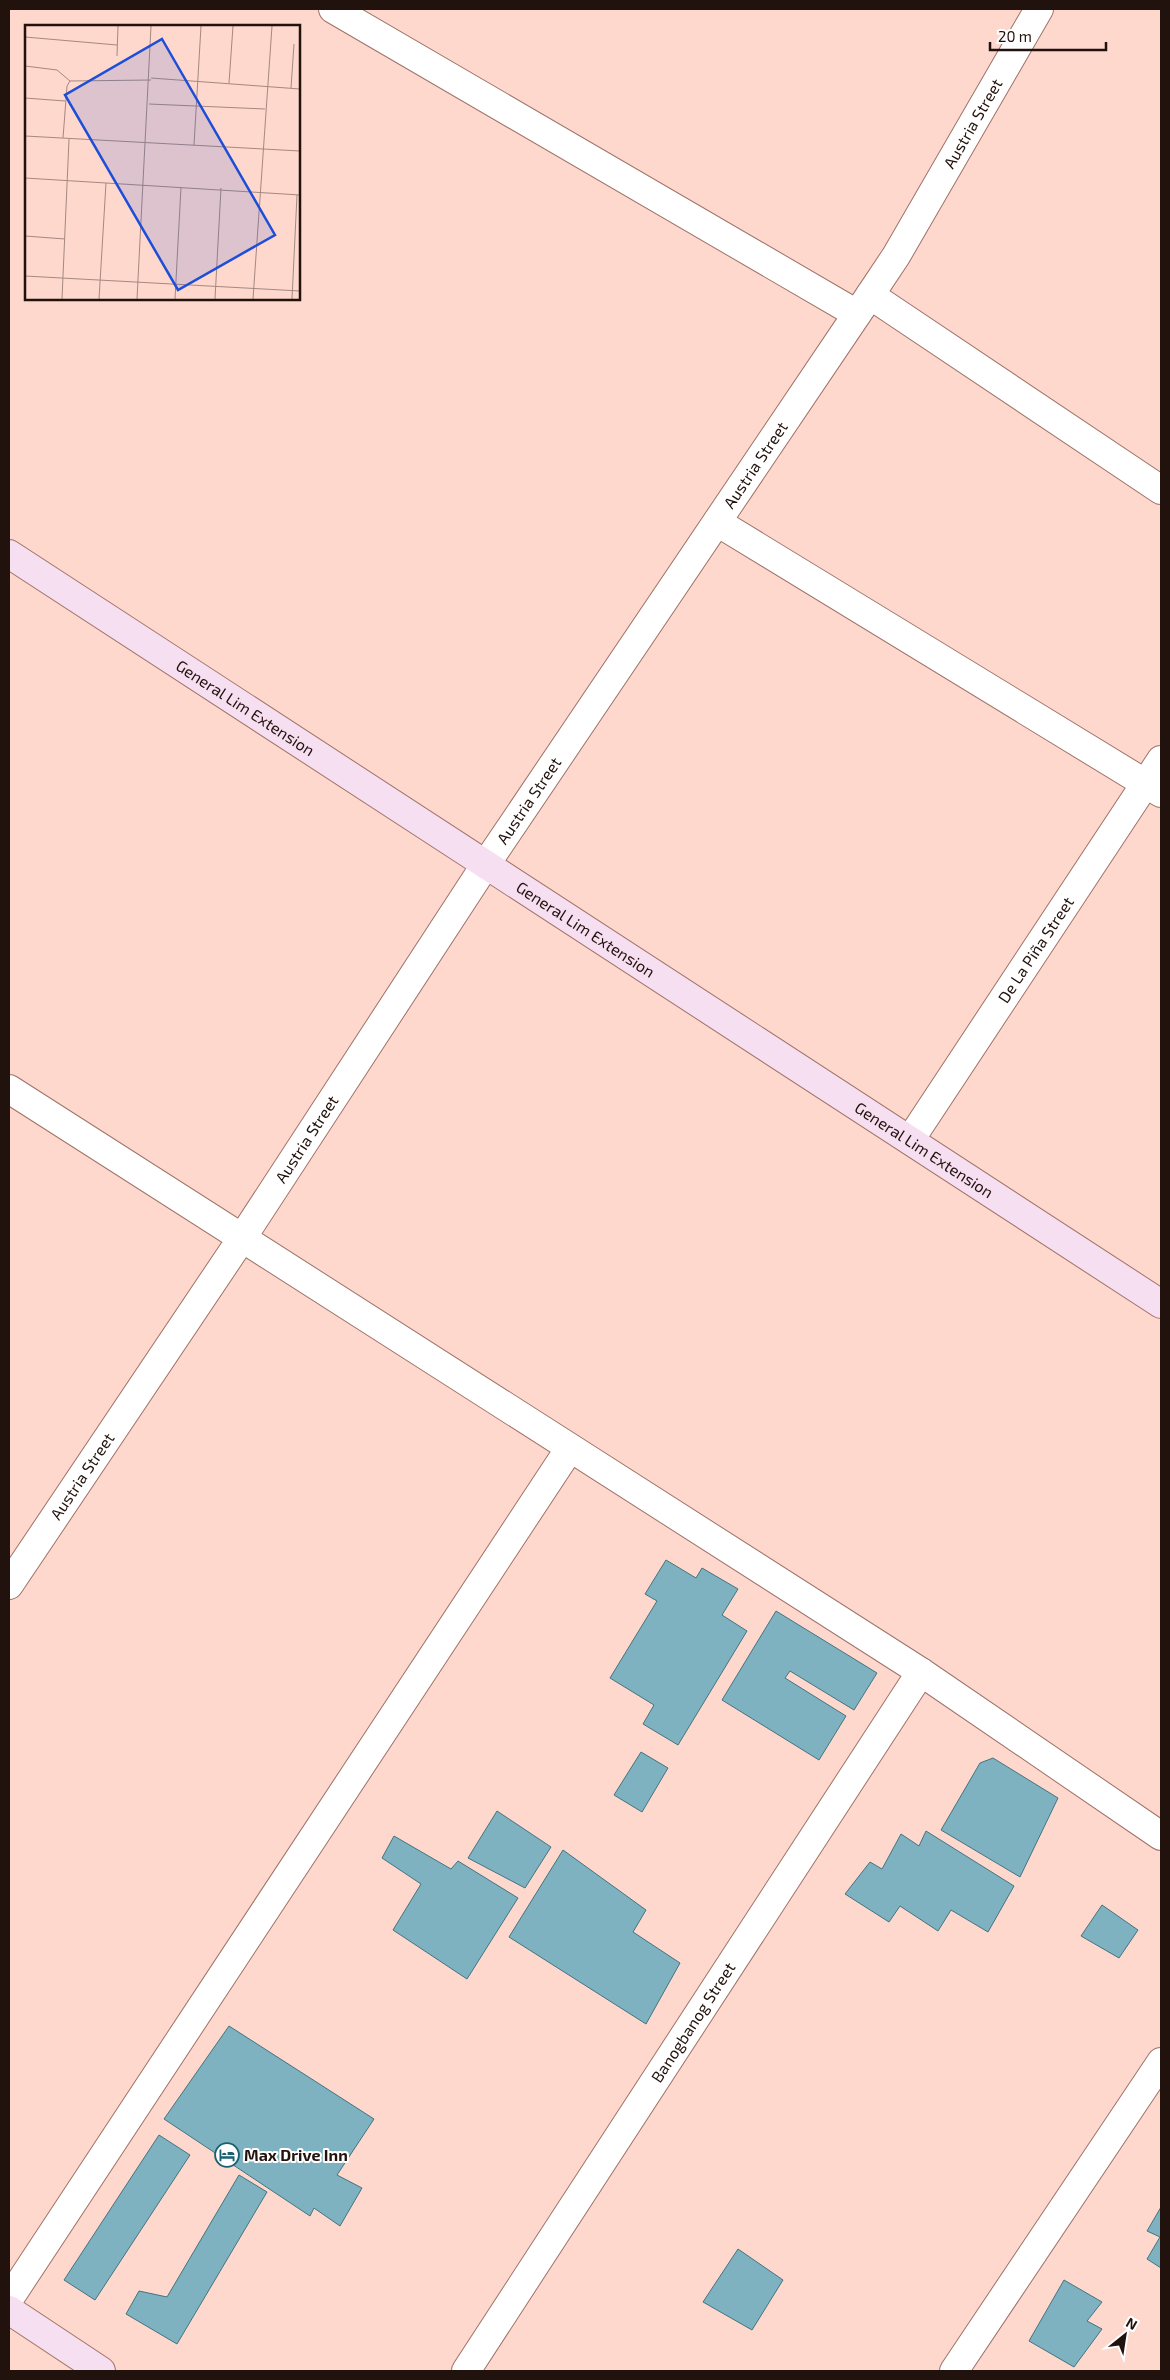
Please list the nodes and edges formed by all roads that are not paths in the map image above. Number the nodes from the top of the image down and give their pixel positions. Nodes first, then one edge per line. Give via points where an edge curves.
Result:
1 (333, 9) edge
2 (1039, 9) edge
3 (863, 305) junction
4 (1161, 490) edge
5 (717, 522) junction
6 (9, 554) edge
7 (1161, 760) edge
8 (1154, 788) edge
9 (486, 864) junction
10 (9, 1089) edge
11 (910, 1140) junction
12 (242, 1238) junction
13 (1161, 1304) edge
14 (570, 1448) junction
15 (9, 1585) edge
16 (921, 1672) junction
17 (1161, 1836) edge
18 (1161, 2062) edge
19 (9, 2299) edge
20 (9, 2310) edge
21 (101, 2371) edge
22 (466, 2371) edge
23 (954, 2371) edge

1 - 3 street
2 - 3 street, Austria Street via 896,256
3 - 4 street
3 - 5 street, Austria Street
5 - 8 street
5 - 9 street, Austria Street
6 - 9 street, General Lim Extension
7 - 8 street, De La Piña Street
8 - 11 street, De La Piña Street
9 - 11 street, General Lim Extension
9 - 12 street, Austria Street
10 - 12 street
11 - 13 street, General Lim Extension
12 - 14 street
12 - 15 street, Austria Street
14 - 16 street
14 - 19 street
16 - 17 street
16 - 22 street, Banogbanog Street
18 - 23 street
20 - 21 street

